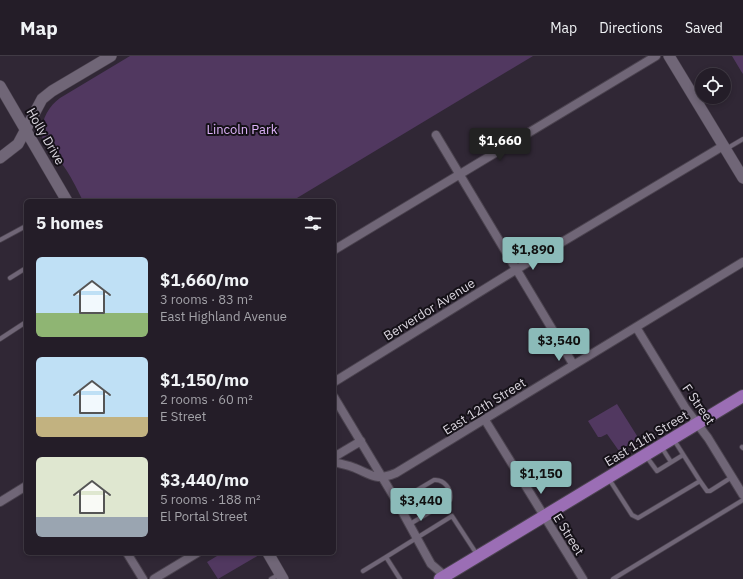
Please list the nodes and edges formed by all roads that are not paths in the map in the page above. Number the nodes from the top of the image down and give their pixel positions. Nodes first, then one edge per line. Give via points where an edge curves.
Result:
1 (111, 56) edge
2 (656, 56) edge
3 (669, 56) edge
4 (0, 86) edge
5 (26, 128) junction
6 (436, 135) dead end
7 (743, 139) edge
8 (724, 148) junction
9 (0, 158) edge
10 (460, 175) junction
11 (743, 177) edge
12 (65, 199) edge
13 (24, 227) edge
14 (0, 240) edge
15 (336, 249) edge
16 (743, 262) edge
17 (24, 269) edge
18 (517, 269) junction
19 (10, 278) dead end
20 (24, 323) edge
21 (636, 327) junction
22 (0, 339) edge
23 (573, 364) junction
24 (336, 381) edge
25 (743, 396) edge
26 (336, 400) edge
27 (485, 420) junction
28 (697, 424) junction
29 (673, 438) junction
30 (361, 441) junction
31 (661, 446) junction
32 (645, 455) junction
33 (336, 456) edge
34 (683, 456) junction
35 (336, 462) edge
36 (671, 462) junction
37 (608, 477) junction
38 (732, 477) junction
39 (384, 478) junction
40 (700, 481) junction
41 (24, 487) edge
42 (743, 495) edge
43 (743, 500) edge
44 (0, 502) edge
45 (397, 502) junction
46 (544, 516) junction
47 (410, 524) junction
48 (417, 537) junction
49 (129, 555) edge
50 (194, 555) edge
51 (269, 555) edge
52 (478, 556) junction
53 (386, 557) junction
54 (363, 571) dead end
55 (278, 577) edge
56 (442, 578) edge
57 (143, 579) edge
58 (154, 579) edge
59 (400, 579) edge
60 (583, 579) edge
61 (613, 579) edge

1 - 5 street via 42,99
2 - 10 street
3 - 8 street
4 - 5 street, Holly Drive
5 - 9 street via 18,144
5 - 12 street, Holly Drive
6 - 10 street
7 - 8 lane
8 - 11 street
8 - 18 street, Berverdor Avenue
10 - 15 street
10 - 18 street
13 - 14 lane
16 - 21 street, East 12th Street
17 - 19 lane
18 - 23 street
18 - 24 street, Berverdor Avenue
20 - 22 lane
21 - 23 street, East 12th Street
21 - 28 street, F Street
23 - 27 street, East 12th Street
25 - 28 main road, East 11th Street
26 - 30 street
27 - 39 street, East 12th Street
27 - 46 street, E Street
28 - 29 main road, East 11th Street
28 - 38 street, F Street
29 - 31 main road, East 11th Street
29 - 34 lane
30 - 33 street
30 - 39 street
31 - 32 main road, East 11th Street
31 - 36 lane
32 - 36 lane via 657,471
32 - 37 main road, East 11th Street
34 - 36 lane
34 - 40 lane
35 - 39 street via 354,467 375,478
37 - 40 lane via 632,515 638,518
37 - 46 main road, East 11th Street
38 - 40 lane via 710,491 706,491
38 - 42 street, F Street
39 - 45 street
41 - 44 street
43 - 61 lane
45 - 47 street
45 - 47 lane via 434,480 444,483 450,493 450,500
46 - 52 main road, East 11th Street
46 - 60 street, E Street
47 - 48 street
48 - 52 lane via 452,516
48 - 53 lane
48 - 56 street via 431,564
49 - 57 street
50 - 58 street
51 - 55 street
52 - 56 main road, East 11th Street
53 - 54 lane
53 - 59 lane

